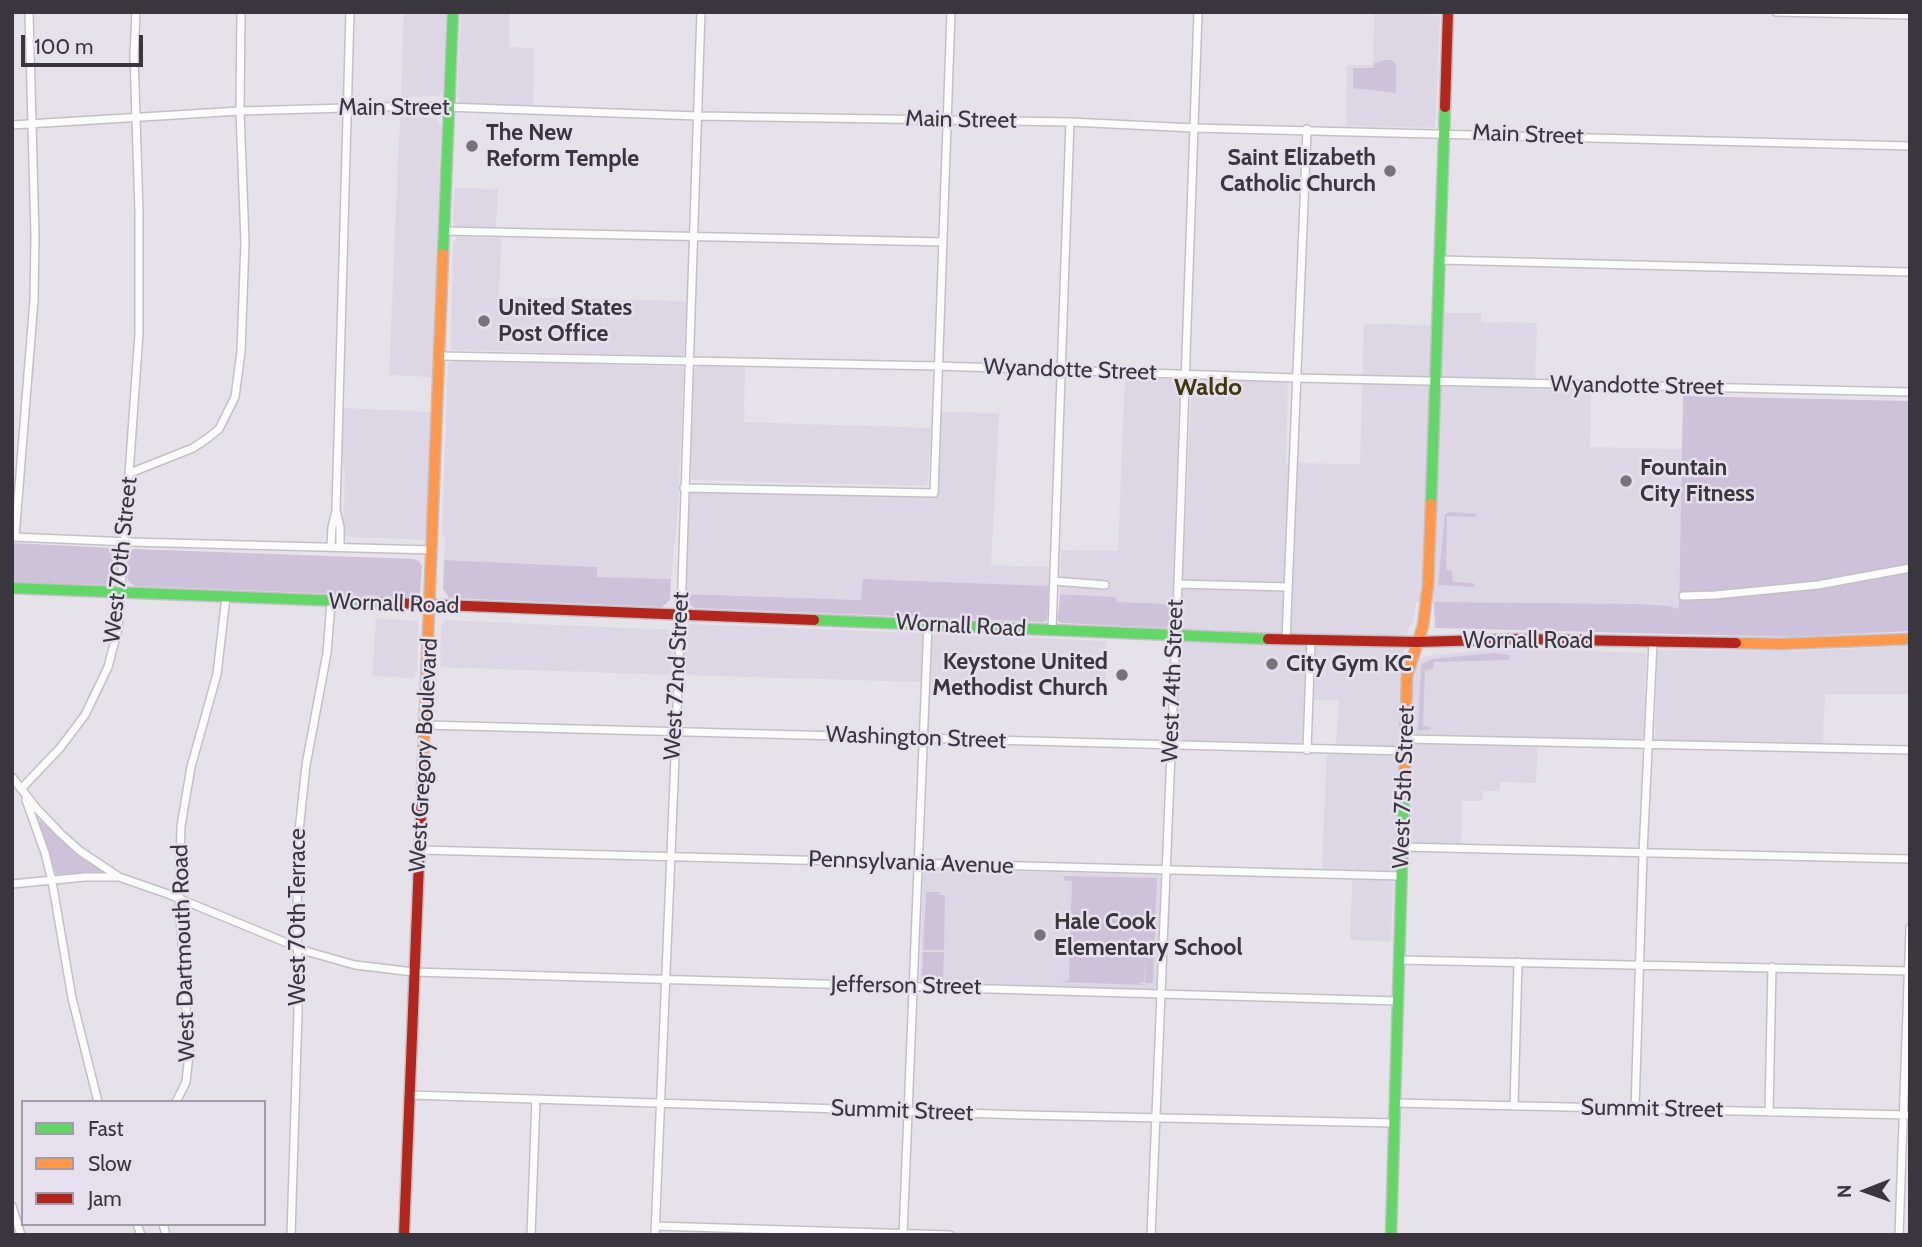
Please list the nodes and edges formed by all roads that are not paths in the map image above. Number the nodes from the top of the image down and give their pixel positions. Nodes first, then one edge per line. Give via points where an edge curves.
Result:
1 (29, 12) edge
2 (136, 12) edge
3 (242, 12) edge
4 (350, 12) edge
5 (453, 12) edge
6 (701, 12) edge
7 (951, 12) edge
8 (1198, 12) edge
9 (1448, 12) edge
10 (1776, 12) edge
11 (1910, 15) edge
12 (348, 107) junction
13 (450, 107) junction
14 (240, 111) junction
15 (698, 116) junction
16 (137, 117) junction
17 (947, 120) junction
18 (1070, 122) junction
19 (32, 124) junction
20 (12, 125) edge
21 (1194, 128) junction
22 (1307, 129) junction
23 (1444, 133) junction
24 (1910, 146) edge
25 (445, 231) junction
26 (693, 237) junction
27 (943, 242) junction
28 (1440, 260) junction
29 (1910, 272) edge
30 (441, 356) junction
31 (688, 362) junction
32 (938, 366) junction
33 (1061, 370) junction
34 (1185, 374) junction
35 (1296, 378) junction
36 (1436, 381) junction
37 (1910, 392) edge
38 (130, 473) junction
39 (684, 488) junction
40 (337, 510) junction
41 (14, 537) edge
42 (124, 542) junction
43 (331, 546) junction
44 (340, 546) junction
45 (433, 550) junction
46 (1910, 568) edge
47 (1054, 581) junction
48 (1105, 584) dead end
49 (1178, 584) junction
50 (1287, 587) junction
51 (12, 588) edge
52 (121, 593) junction
53 (1683, 596) dead end
54 (226, 597) junction
55 (331, 602) junction
56 (430, 605) junction
57 (681, 614) junction
58 (928, 624) junction
59 (1052, 630) junction
60 (1175, 636) junction
61 (1910, 639) edge
62 (1286, 640) junction
63 (1311, 640) junction
64 (1417, 642) junction
65 (1653, 642) junction
66 (425, 725) junction
67 (675, 731) junction
68 (924, 738) junction
69 (1406, 739) junction
70 (1648, 744) junction
71 (1171, 746) junction
72 (1307, 750) junction
73 (1910, 750) edge
74 (1406, 751) junction
75 (12, 777) edge
76 (20, 788) junction
77 (1402, 847) junction
78 (420, 850) junction
79 (1643, 854) junction
80 (669, 856) junction
81 (1910, 859) edge
82 (917, 863) junction
83 (1166, 870) junction
84 (1401, 876) junction
85 (119, 877) junction
86 (51, 881) junction
87 (12, 884) edge
88 (180, 899) junction
89 (1910, 928) edge
90 (297, 947) junction
91 (1399, 960) junction
92 (1518, 962) junction
93 (1639, 964) junction
94 (1772, 967) junction
95 (1909, 971) edge
96 (414, 972) junction
97 (664, 980) junction
98 (914, 986) junction
99 (1161, 993) junction
100 (1398, 1000) junction
101 (410, 1095) junction
102 (536, 1099) junction
103 (99, 1100) edge
104 (177, 1100) edge
105 (1395, 1103) junction
106 (660, 1104) junction
107 (1514, 1106) junction
108 (1635, 1109) junction
109 (909, 1111) junction
110 (1769, 1112) junction
111 (1906, 1115) edge
112 (1155, 1117) junction
113 (1395, 1123) junction
114 (12, 1206) edge
115 (655, 1231) edge
116 (903, 1234) edge
117 (21, 1235) edge
118 (291, 1235) edge
119 (404, 1235) edge
120 (531, 1235) edge
121 (950, 1235) edge
122 (1151, 1235) edge
123 (1391, 1235) edge
124 (1899, 1235) edge

1 - 19 street
2 - 16 street, West 70th Street
3 - 14 street
4 - 12 street
5 - 13 main road, West Gregory Boulevard
6 - 15 street, West 72nd Street
7 - 17 street
8 - 21 street, West 74th Street
9 - 23 main road, West 75th Street
10 - 11 street
12 - 13 street, Main Street
12 - 14 street, Main Street
12 - 40 street
13 - 15 street, Main Street
13 - 25 main road, West Gregory Boulevard
14 - 16 street, Main Street
14 - 38 street via 245,242 235,397 219,429 208,438
15 - 17 street, Main Street
15 - 26 street, West 72nd Street
16 - 19 street, Main Street
16 - 38 street, West 70th Street via 139,332
17 - 18 street, Main Street
17 - 27 street
18 - 21 street, Main Street
18 - 33 street
19 - 20 street, Main Street
19 - 41 street via 34,300
21 - 22 street, Main Street
21 - 34 street, West 74th Street
22 - 23 street, Main Street
22 - 35 street
23 - 24 street, Main Street
23 - 28 main road, West 75th Street
25 - 26 street
25 - 30 main road, West Gregory Boulevard
26 - 27 street
26 - 31 street, West 72nd Street
27 - 32 street
28 - 29 street
28 - 36 main road, West 75th Street
30 - 31 street, Wyandotte Street
30 - 45 main road, West Gregory Boulevard
31 - 32 street, Wyandotte Street
31 - 39 street, West 72nd Street
32 - 33 street, Wyandotte Street
32 - 39 street via 934,493
33 - 34 street, Wyandotte Street
33 - 47 street
34 - 35 street, Wyandotte Street
34 - 49 street, West 74th Street
35 - 36 street, Wyandotte Street
35 - 50 street
36 - 37 street, Wyandotte Street
36 - 64 main road, West 75th Street via 1428,585
38 - 42 street, West 70th Street
39 - 57 street, West 72nd Street
40 - 43 street
40 - 44 street
41 - 42 street
42 - 43 street
42 - 52 street, West 70th Street
43 - 44 street
44 - 45 street
45 - 56 main road, West Gregory Boulevard
46 - 53 street via 1818,585
47 - 48 street
47 - 59 street
49 - 50 street
49 - 60 street, West 74th Street
50 - 62 street
51 - 52 main road, Wornall Road
52 - 54 main road, Wornall Road
52 - 76 street, West 70th Street via 114,647 94,699 78,727
54 - 55 main road, Wornall Road
54 - 88 street, West Dartmouth Road via 217,674 185,800
55 - 56 main road, Wornall Road
55 - 90 street, West 70th Terrace via 327,653 299,812
56 - 57 main road, Wornall Road
56 - 66 main road, West Gregory Boulevard
57 - 58 main road, Wornall Road
57 - 67 street, West 72nd Street
58 - 59 main road, Wornall Road
58 - 68 street
59 - 60 main road, Wornall Road
60 - 62 main road, Wornall Road
60 - 71 street, West 74th Street
61 - 65 main road, Wornall Road via 1802,644
62 - 63 main road, Wornall Road
63 - 64 main road, Wornall Road
63 - 72 street
64 - 65 main road, Wornall Road
64 - 69 main road, West 75th Street via 1407,676
65 - 70 street
66 - 67 street, Washington Street
66 - 78 main road, West Gregory Boulevard
67 - 68 street, Washington Street
67 - 80 street, West 72nd Street
68 - 71 street, Washington Street
68 - 82 street
69 - 70 street
69 - 74 main road, West 75th Street
70 - 73 street
70 - 79 street
71 - 72 street, Washington Street
71 - 83 street, West 74th Street
72 - 74 street, Washington Street
74 - 77 main road, West 75th Street
75 - 76 street
76 - 85 street via 71,842
76 - 86 street
77 - 79 street
77 - 84 main road, West 75th Street
78 - 80 street, Pennsylvania Avenue
78 - 96 main road, West Gregory Boulevard
79 - 81 street
79 - 93 street
80 - 82 street, Pennsylvania Avenue
80 - 97 street, West 72nd Street
82 - 83 street, Pennsylvania Avenue
82 - 98 street
83 - 84 street, Pennsylvania Avenue
83 - 99 street, West 74th Street
84 - 91 main road, West 75th Street
85 - 86 street
85 - 88 street, Jefferson Street
86 - 87 street
86 - 103 street via 72,998
88 - 90 street, Jefferson Street
88 - 104 street, West Dartmouth Road via 189,1054 186,1082
89 - 95 street
90 - 96 street, Jefferson Street via 345,963
90 - 118 street, West 70th Terrace
91 - 92 street
91 - 100 main road, West 75th Street
92 - 93 street
92 - 107 street
93 - 94 street
93 - 108 street
94 - 95 street
94 - 110 street
95 - 111 street
96 - 97 street, Jefferson Street
96 - 101 main road, West Gregory Boulevard
97 - 98 street, Jefferson Street
97 - 106 street, West 72nd Street
98 - 99 street, Jefferson Street
98 - 109 street
99 - 100 street, Jefferson Street
99 - 112 street, West 74th Street
100 - 105 main road, West 75th Street
101 - 102 street, Summit Street
101 - 119 main road, West Gregory Boulevard
102 - 106 street, Summit Street
102 - 120 street
105 - 107 street, Summit Street
105 - 113 main road, West 75th Street
106 - 109 street, Summit Street
106 - 115 street, West 72nd Street
107 - 108 street, Summit Street
108 - 110 street, Summit Street
109 - 112 street, Summit Street
109 - 116 street
110 - 111 street, Summit Street
111 - 124 street
112 - 113 street, Summit Street
112 - 122 street, West 74th Street
113 - 123 main road, West 75th Street
114 - 117 street
115 - 116 street
116 - 121 street

